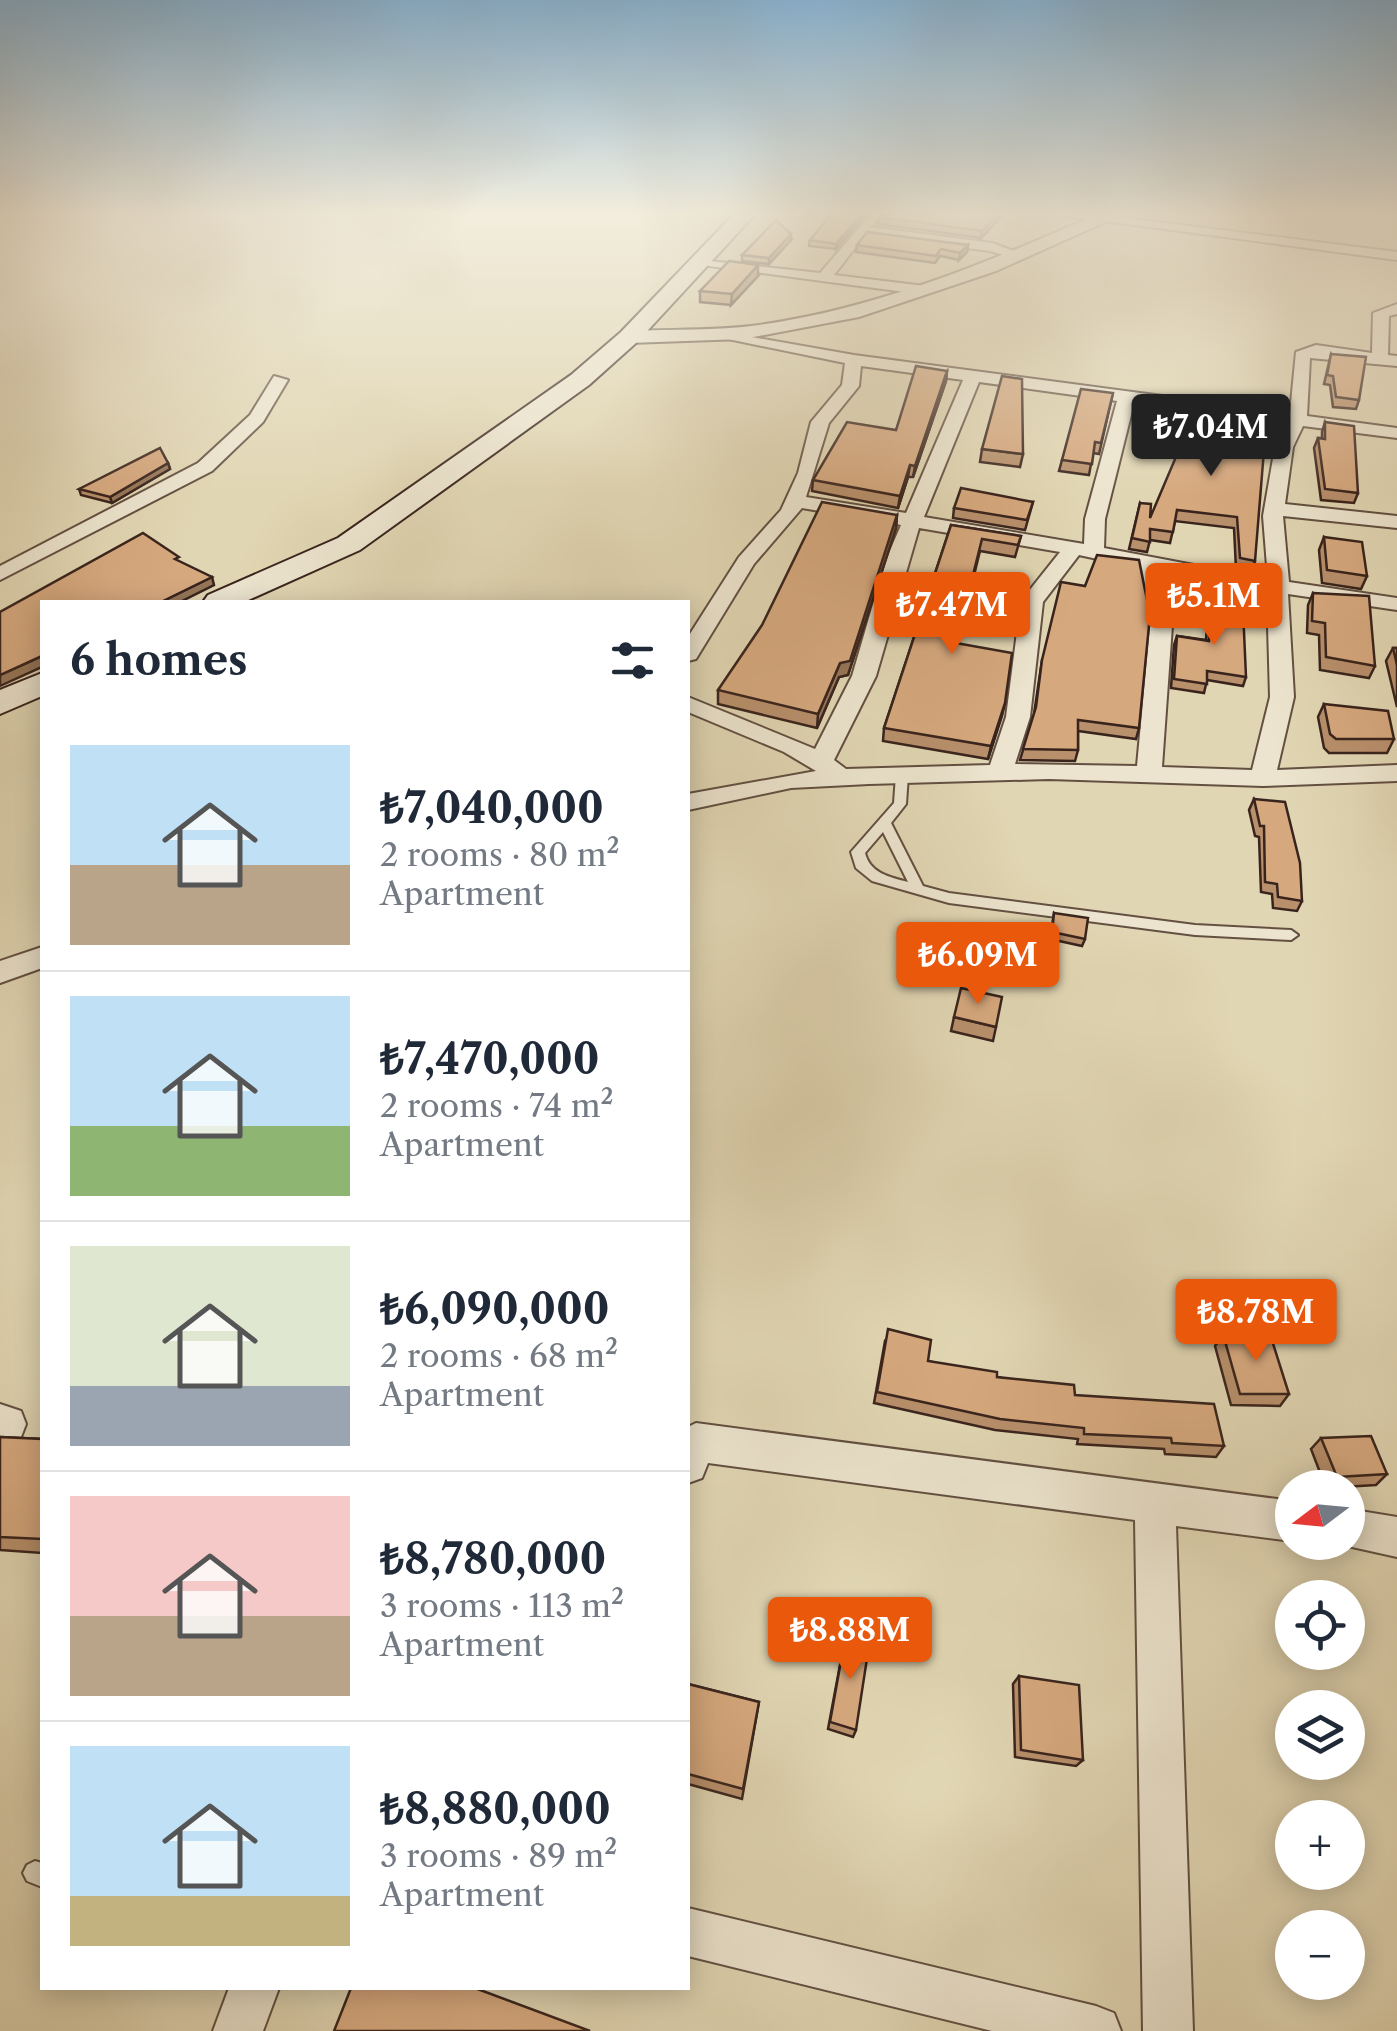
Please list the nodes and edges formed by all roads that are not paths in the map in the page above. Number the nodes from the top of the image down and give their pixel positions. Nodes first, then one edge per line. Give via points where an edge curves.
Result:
1 (660, 306) edge
2 (862, 306) edge
3 (1397, 309) edge
4 (729, 334) junction
5 (629, 337) junction
6 (854, 360) junction
7 (1388, 360) edge
8 (972, 375) junction
9 (280, 380) dead end
10 (1126, 395) junction
11 (1298, 418) junction
12 (1397, 432) edge
13 (795, 501) junction
14 (1274, 509) junction
15 (915, 521) junction
16 (1397, 522) edge
17 (1084, 551) junction
18 (1149, 565) junction
19 (0, 574) edge
20 (1276, 585) junction
21 (223, 600) edge
22 (1397, 604) edge
23 (690, 651) edge
24 (40, 684) edge
25 (0, 704) edge
26 (690, 705) edge
27 (820, 763) junction
28 (1000, 772) junction
29 (1397, 773) edge
30 (1150, 774) junction
31 (902, 775) junction
32 (845, 777) junction
33 (1263, 778) junction
34 (690, 802) edge
35 (885, 824) junction
36 (919, 891) junction
37 (1291, 934) dead end
38 (40, 958) edge
39 (0, 972) edge
40 (690, 1458) edge
41 (1155, 1502) junction
42 (1275, 1519) edge
43 (1365, 1531) edge
44 (1397, 1536) edge
45 (690, 1932) edge
46 (253, 1990) edge
47 (238, 2031) edge
48 (1096, 2031) edge
49 (1168, 2031) edge

1 - 5 main road
2 - 4 street
3 - 7 street via 1381,314
4 - 5 street
4 - 6 street
5 - 21 main road via 580,380 374,528
6 - 8 street
6 - 13 street via 850,386 820,422
7 - 11 street via 1303,354
8 - 10 street
8 - 15 street
9 - 19 street via 258,418 205,467
10 - 11 street
10 - 17 street
11 - 12 street
11 - 14 street via 1284,447
13 - 15 street
13 - 23 street via 746,561
14 - 16 street
14 - 20 street
15 - 17 street
15 - 27 street via 896,560 864,676
17 - 18 street
17 - 28 street via 1032,601 1018,718
18 - 20 street
18 - 30 street via 1162,626
20 - 22 street
20 - 33 street via 1282,697
24 - 25 main road
26 - 27 street
27 - 32 street
28 - 30 street
28 - 31 street
29 - 33 street
30 - 33 street
31 - 32 street
31 - 35 lane via 900,804
32 - 34 street via 791,780
35 - 36 lane
35 - 36 lane via 860,845 862,865 876,878
36 - 37 lane via 1195,930
38 - 39 street
40 - 41 street via 696,1442
41 - 42 street
41 - 49 street
43 - 44 street
45 - 48 street
46 - 47 street

